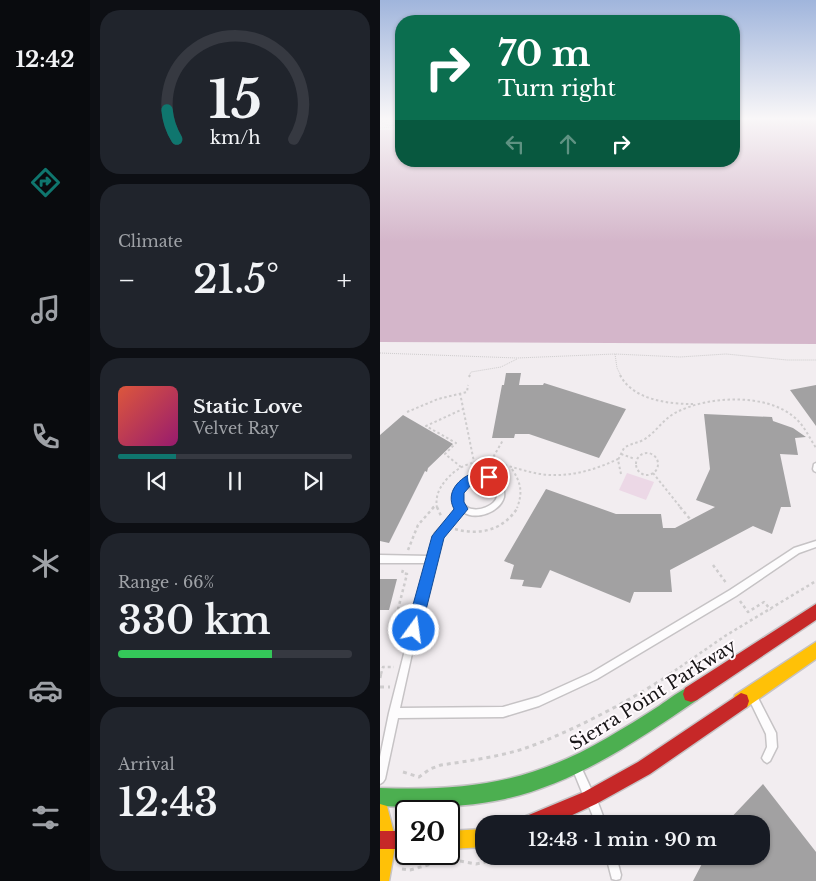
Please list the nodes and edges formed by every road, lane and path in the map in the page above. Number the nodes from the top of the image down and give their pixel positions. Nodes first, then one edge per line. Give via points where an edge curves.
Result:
1 (380, 353) edge
2 (615, 354) junction
3 (517, 358) junction
4 (816, 360) edge
5 (469, 377) dead end
6 (468, 385) dead end
7 (460, 393) junction
8 (697, 404) junction
9 (463, 409) junction
10 (407, 412) dead end
11 (503, 440) dead end
12 (816, 448) edge
13 (620, 454) junction
14 (618, 459) junction
15 (635, 459) junction
16 (491, 461) junction
17 (474, 462) junction
18 (461, 467) junction
19 (512, 469) junction
20 (653, 473) junction
21 (621, 474) dead end
22 (436, 505) junction
23 (462, 509) junction
24 (690, 519) dead end
25 (448, 525) junction
26 (816, 544) edge
27 (380, 559) edge
28 (405, 560) junction
29 (431, 560) junction
30 (713, 564) dead end
31 (816, 581) edge
32 (727, 584) dead end
33 (739, 600) dead end
34 (770, 610) junction
35 (816, 611) edge
36 (404, 629) dead end
37 (816, 650) edge
38 (394, 667) dead end
39 (380, 678) edge
40 (752, 696) junction
41 (394, 713) junction
42 (768, 758) dead end
43 (576, 764) junction
44 (403, 772) dead end
45 (380, 779) edge
46 (380, 797) edge
47 (590, 798) junction
48 (380, 812) edge
49 (551, 815) edge
50 (597, 815) edge
51 (460, 839) edge
52 (475, 839) edge
53 (384, 840) edge
54 (460, 860) edge
55 (475, 864) edge
56 (428, 865) edge
57 (614, 865) edge
58 (410, 870) dead end
59 (616, 874) dead end
60 (380, 880) edge

1 - 3 path
2 - 3 path
2 - 4 path via 680,357 726,354
2 - 8 path via 615,365 631,389 661,402
3 - 5 path via 501,367 471,372
6 - 7 path via 467,392
7 - 9 path
7 - 10 path
8 - 12 path via 737,400 776,408 795,418
8 - 13 path via 674,413 643,441 629,444
9 - 17 path
9 - 18 path via 426,426 456,443 445,454
11 - 16 path
13 - 14 path
13 - 15 path
14 - 19 path via 568,475
14 - 21 path
15 - 20 path via 635,466 640,472
15 - 20 path via 645,453 656,457 660,466
16 - 17 path
16 - 19 path
17 - 18 path
18 - 22 path via 443,482 437,493
19 - 25 path via 519,477 522,497 510,518 498,526 478,532 458,531
20 - 24 path
22 - 25 path
22 - 28 path via 415,528
23 - 23 lane via 458,504 458,491 468,480 482,476 499,483 499,500 490,510 476,514
23 - 25 lane
25 - 29 lane via 438,536
26 - 41 lane via 797,550 733,593 594,676 539,701 502,712
27 - 28 lane
28 - 29 lane
28 - 36 path via 402,574 407,574 393,629
29 - 41 lane
30 - 32 path
31 - 34 path
33 - 34 path via 748,612 764,602
34 - 44 path via 725,636 657,683 572,729 522,750 441,765 419,777
35 - 43 street, Sierra Point Parkway via 685,699
37 - 40 street
38 - 39 path via 383,667
40 - 42 lane via 771,733 772,747
40 - 47 street via 644,768
41 - 45 lane
43 - 46 street, Sierra Point Parkway via 523,785 470,796
43 - 47 lane
47 - 49 street
47 - 50 lane
48 - 53 street
51 - 52 street
53 - 60 street
54 - 55 path
56 - 58 path
57 - 59 lane

